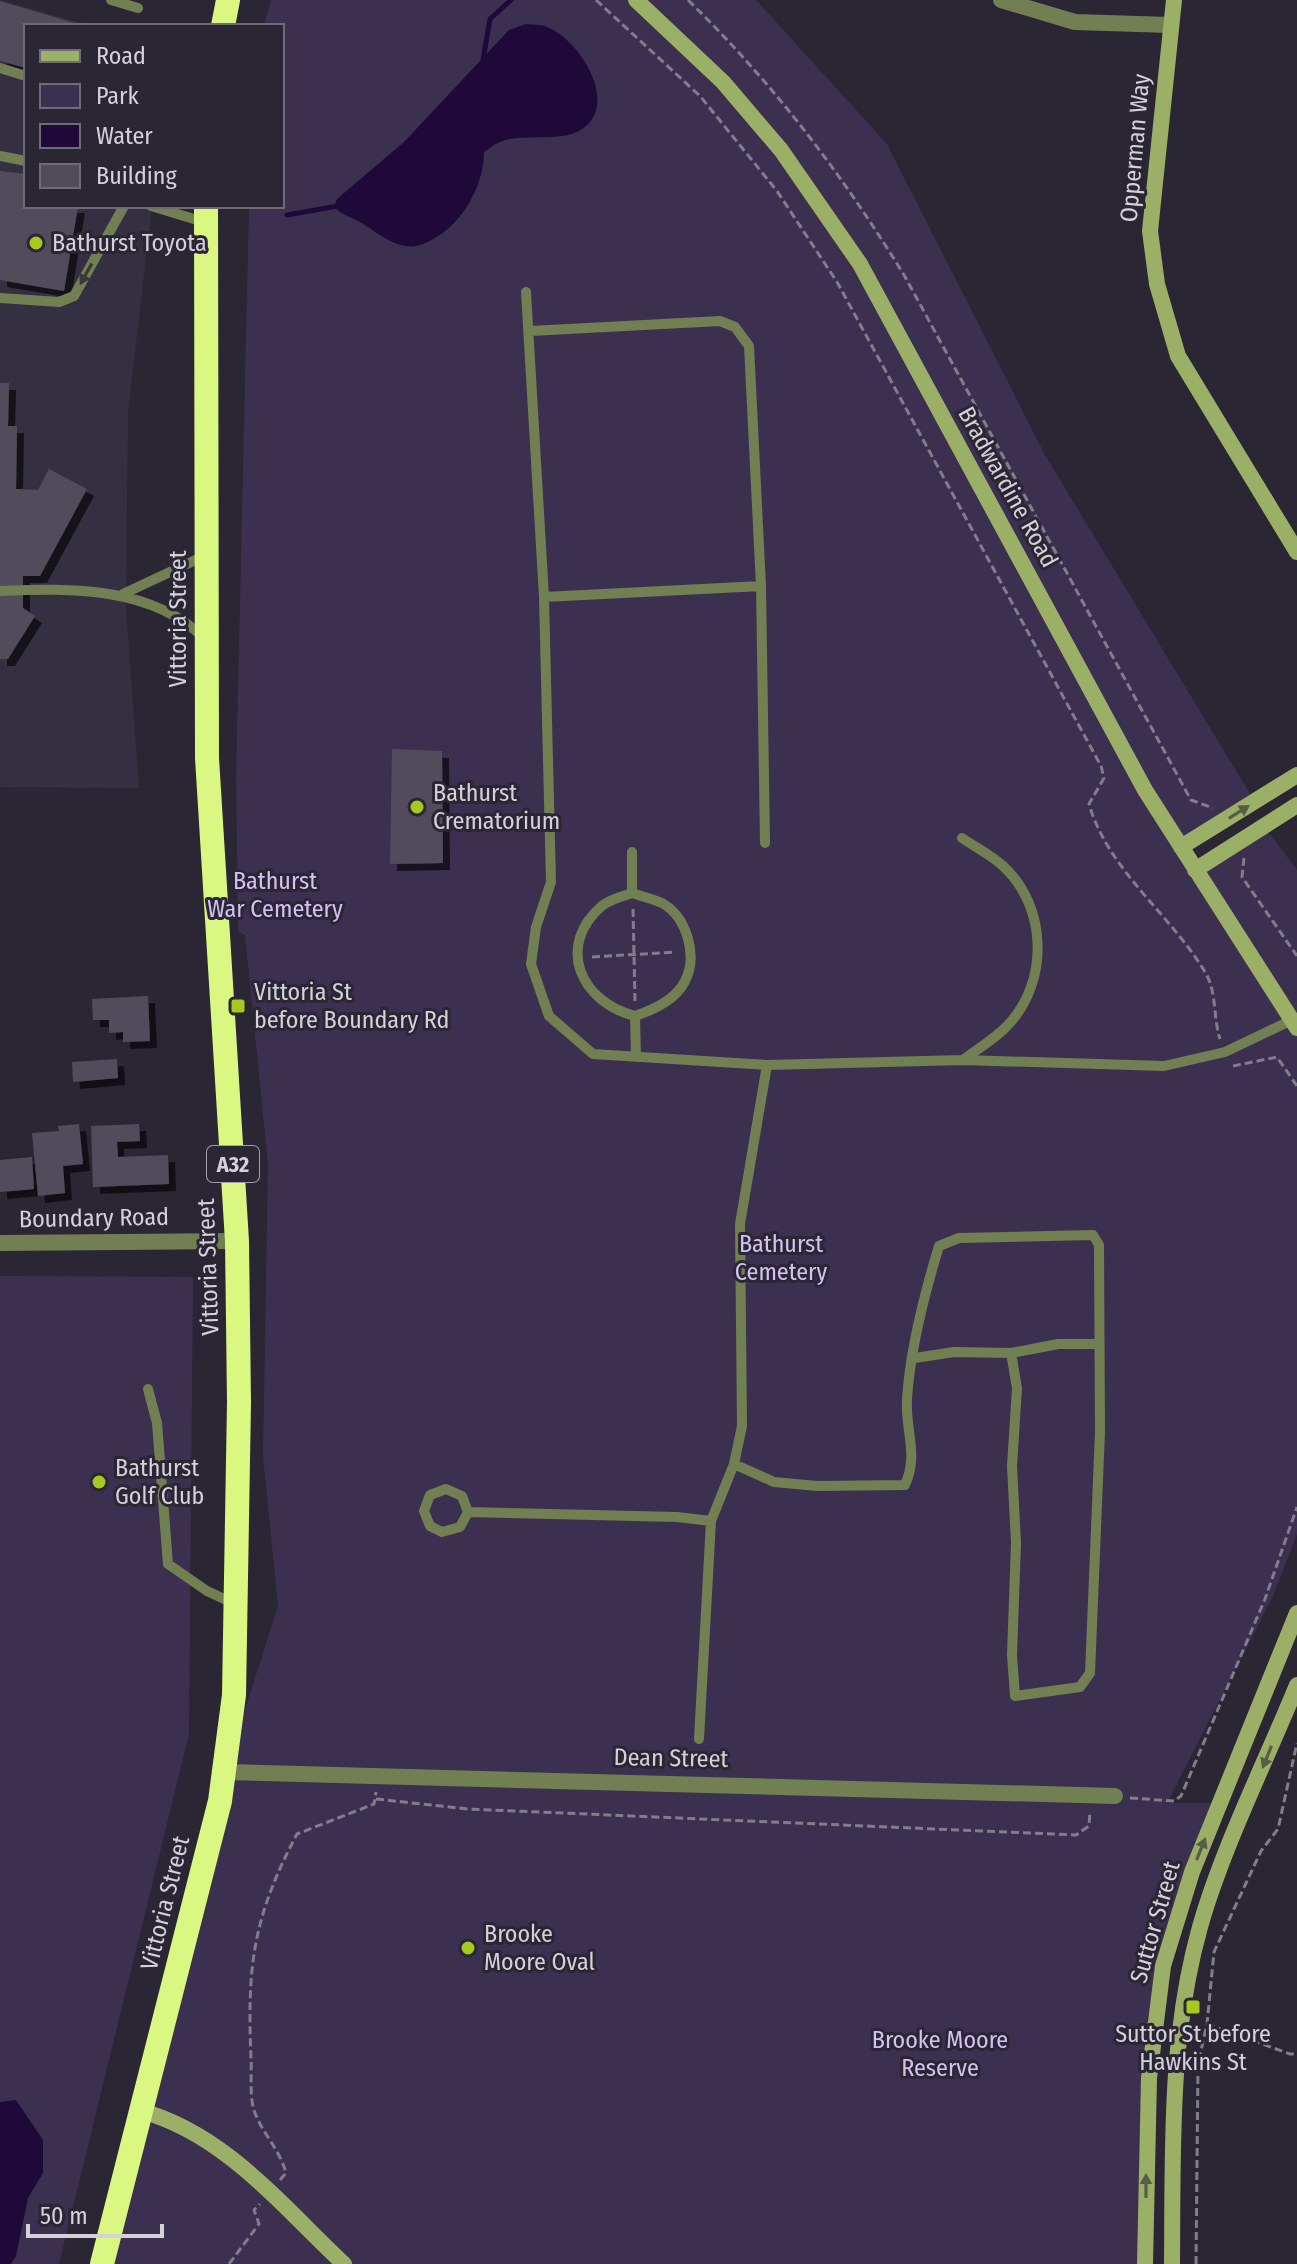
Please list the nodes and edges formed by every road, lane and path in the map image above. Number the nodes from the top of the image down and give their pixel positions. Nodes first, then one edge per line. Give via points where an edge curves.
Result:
1 (111, 0) edge
2 (228, 0) edge
3 (596, 0) edge
4 (636, 0) edge
5 (688, 0) edge
6 (1001, 0) edge
7 (1174, 0) edge
8 (138, 8) dead end
9 (223, 24) edge
10 (1170, 25) junction
11 (0, 68) edge
12 (24, 75) edge
13 (0, 156) edge
14 (24, 161) edge
15 (123, 208) edge
16 (165, 208) edge
17 (206, 214) edge
18 (526, 292) dead end
19 (0, 298) edge
20 (530, 331) junction
21 (1297, 552) edge
22 (206, 555) junction
23 (761, 586) junction
24 (0, 591) edge
25 (123, 594) junction
26 (544, 597) junction
27 (206, 640) junction
28 (1297, 775) edge
29 (1297, 805) edge
30 (1216, 811) dead end
31 (962, 838) dead end
32 (765, 843) dead end
33 (1181, 847) junction
34 (632, 852) dead end
35 (1243, 854) dead end
36 (1195, 870) junction
37 (632, 893) junction
38 (690, 950) junction
39 (635, 956) junction
40 (1297, 956) edge
41 (576, 957) junction
42 (635, 1016) junction
43 (1294, 1024) edge
44 (1225, 1052) junction
45 (636, 1057) junction
46 (963, 1060) junction
47 (767, 1065) junction
48 (1297, 1086) edge
49 (237, 1241) junction
50 (0, 1243) edge
51 (1098, 1344) junction
52 (1011, 1353) junction
53 (915, 1358) junction
54 (148, 1389) dead end
55 (734, 1464) junction
56 (1297, 1507) edge
57 (468, 1512) junction
58 (711, 1521) junction
59 (237, 1605) junction
60 (1297, 1613) edge
61 (1297, 1685) edge
62 (699, 1739) dead end
63 (1297, 1743) edge
64 (225, 1772) junction
65 (376, 1777) junction
66 (1091, 1795) junction
67 (1115, 1796) joint
68 (376, 1799) junction
69 (1207, 2024) junction
70 (1297, 2054) edge
71 (141, 2111) junction
72 (277, 2184) dead end
73 (262, 2201) dead end
74 (339, 2263) edge
75 (102, 2264) edge
76 (229, 2264) edge
77 (1145, 2264) edge
78 (1172, 2264) edge
79 (1196, 2264) edge

1 - 8 lane
2 - 9 highway
3 - 44 path via 700,96 777,191 837,282 1101,766 1104,778 1089,804 1093,817 1117,859 1207,974 1213,1018
4 - 33 main road, Bradwardine Road via 723,82 781,150 860,264 1145,790
5 - 30 path via 798,119 858,200 1191,800
6 - 10 street via 1075,22
7 - 10 main road, Opperman Way
10 - 21 main road, Opperman Way via 1150,231 1157,284 1178,356
11 - 12 lane
13 - 14 lane
15 -> 19 lane via 74,296 59,302
16 - 17 lane
17 - 22 highway, Vittoria Street / A32
18 - 20 lane
20 - 23 lane via 720,321 735,327 749,346
20 - 26 lane
22 - 25 lane
22 - 27 highway, Vittoria Street / A32
23 - 26 lane
23 - 32 lane
24 - 25 lane
25 - 27 lane via 186,620
26 - 45 lane via 551,882 531,964 549,1016 593,1054
27 - 49 highway, Vittoria Street / A32 via 209,824
33 -> 28 main road
29 - 36 main road
31 - 46 lane via 1004,866 1029,900 1039,940 1032,991 1007,1027
33 - 36 main road, Bradwardine Road
34 - 37 lane
35 - 40 path via 1242,877
36 - 43 main road, Bradwardine Road
37 - 38 lane via 664,904 684,926
37 - 39 path
37 - 41 lane via 605,903 584,926
38 - 39 path
38 - 42 lane via 685,982 659,1008
39 - 41 path
39 - 42 path
41 - 42 lane via 590,993 614,1011
42 - 45 lane
43 - 44 lane
44 - 46 lane via 1164,1066
44 - 48 path via 1229,1065 1277,1057
45 - 47 lane
46 - 47 lane
47 - 55 lane via 740,1224 742,1426
49 - 50 street, Boundary Road
49 - 59 highway, Vittoria Street / A32
51 - 52 lane via 1058,1344
51 - 52 lane via 1100,1432 1090,1673 1080,1687 1015,1696 1012,1466 1017,1388
51 - 53 lane via 1099,1245 1093,1235 959,1238 939,1246 925,1292
52 - 53 lane
53 - 55 lane via 907,1400 913,1467 905,1485 774,1482
54 - 59 lane via 157,1423 168,1564
55 - 58 lane
56 - 67 path via 1265,1599 1181,1796 1166,1801
57 - 57 lane via 460,1527 442,1532 430,1526 424,1511 430,1495 446,1489 462,1496
57 - 58 lane
58 - 62 lane
59 - 64 highway, Vittoria Street / A32
77 -> 60 main road, Suttor Street via 1146,2121 1163,1966 1192,1872
61 -> 78 main road, Suttor Street via 1200,1925 1187,1983 1173,2091
63 - 69 path via 1278,1829 1261,1851 1214,1952
64 - 65 street, Dean Street
64 - 71 highway, Vittoria Street / A32
65 - 66 street, Dean Street
65 - 68 path
66 - 67 street, Dean Street
66 - 68 path via 1089,1826 1076,1835 511,1811
68 - 72 path via 297,1834 271,1883 255,1942 248,1989 254,2111 281,2156 286,2173
69 - 70 path
69 - 79 path via 1198,2064
71 - 74 main road via 205,2138
71 - 75 highway, Vittoria Street / A32
73 - 76 path via 254,2210 259,2224

